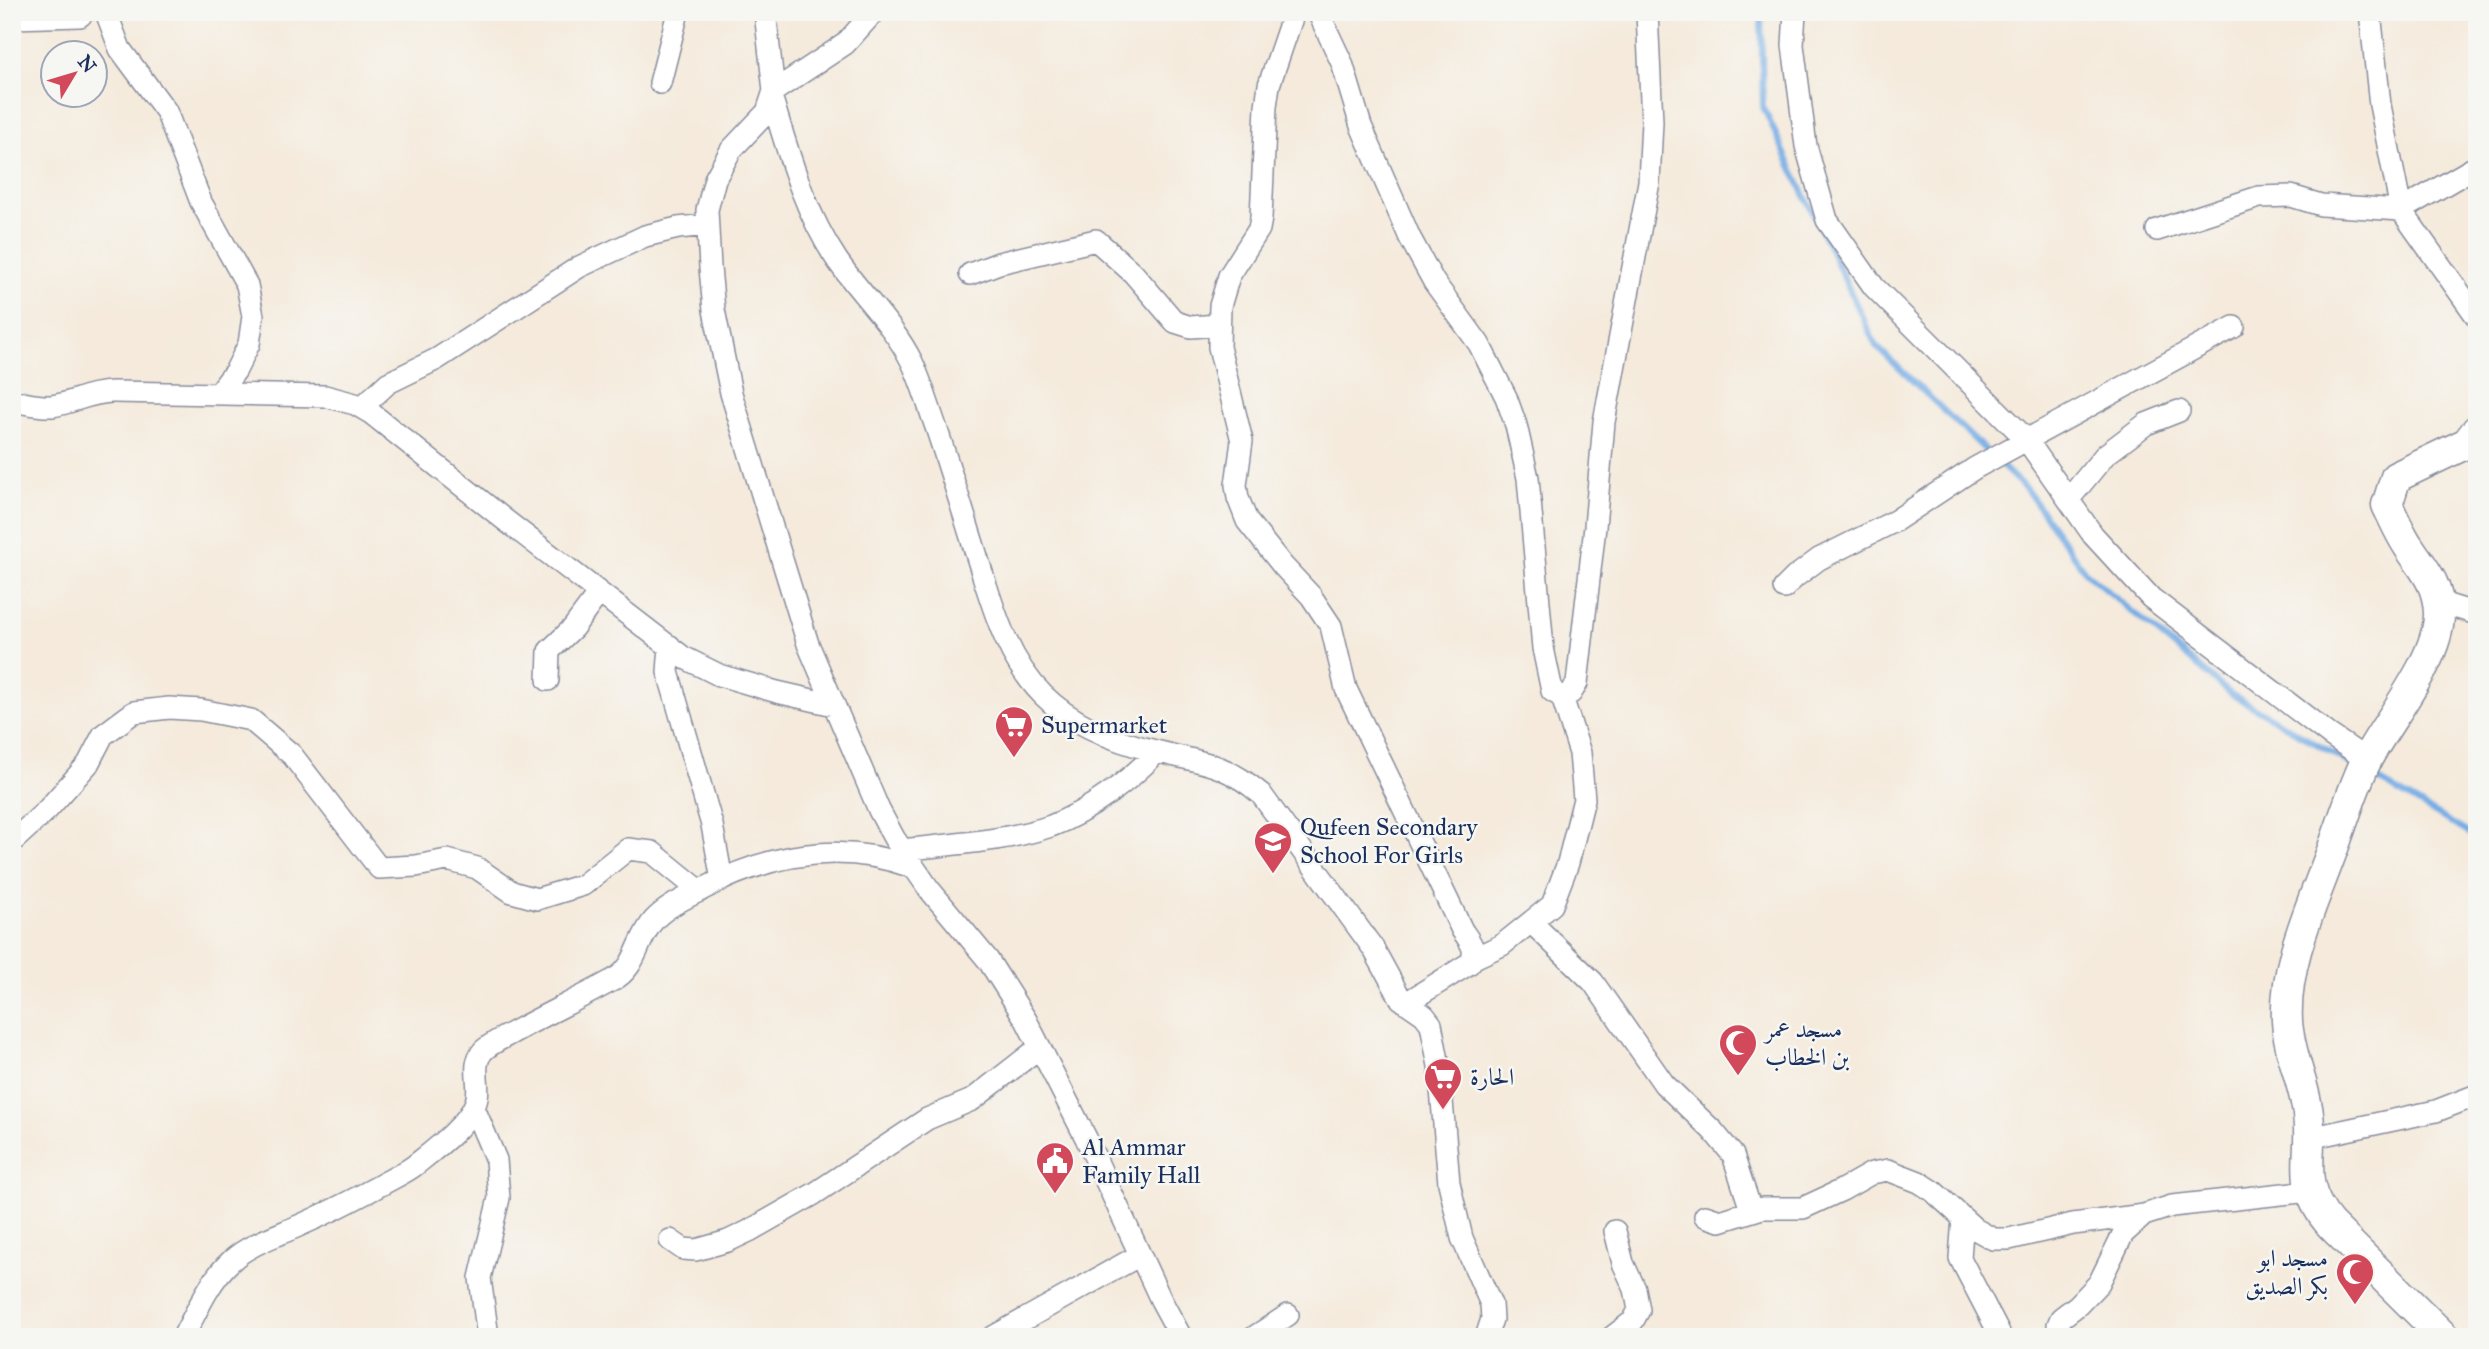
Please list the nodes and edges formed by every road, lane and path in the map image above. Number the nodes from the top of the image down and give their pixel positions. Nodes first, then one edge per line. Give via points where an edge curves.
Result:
1 (84, 12) edge
2 (106, 12) edge
3 (678, 12) edge
4 (765, 12) edge
5 (1294, 12) edge
6 (1318, 12) edge
7 (1647, 12) edge
8 (1795, 12) edge
9 (2370, 12) edge
10 (872, 14) edge
11 (12, 18) edge
12 (660, 83) dead end
13 (773, 95) junction
14 (2477, 166) edge
15 (2401, 210) junction
16 (707, 225) junction
17 (2157, 230) dead end
18 (970, 274) dead end
19 (2477, 317) edge
20 (1218, 325) junction
21 (2234, 327) dead end
22 (218, 394) junction
23 (12, 401) edge
24 (362, 407) junction
25 (2179, 411) dead end
26 (2477, 430) edge
27 (2026, 439) junction
28 (2069, 499) junction
29 (1784, 588) dead end
30 (599, 593) junction
31 (2438, 602) junction
32 (2477, 614) edge
33 (670, 646) junction
34 (548, 680) dead end
35 (1562, 697) junction
36 (834, 705) junction
37 (1157, 752) junction
38 (2363, 769) junction
39 (12, 842) edge
40 (907, 859) junction
41 (722, 880) junction
42 (700, 891) junction
43 (1532, 923) junction
44 (1472, 959) junction
45 (1406, 1003) junction
46 (1040, 1047) junction
47 (2477, 1095) edge
48 (474, 1108) junction
49 (2309, 1138) junction
50 (2310, 1191) junction
51 (1751, 1210) junction
52 (2144, 1215) junction
53 (1705, 1216) dead end
54 (1963, 1218) junction
55 (1615, 1231) dead end
56 (670, 1240) dead end
57 (1140, 1255) junction
58 (1288, 1315) dead end
59 (183, 1337) edge
60 (488, 1337) edge
61 (993, 1337) edge
62 (1181, 1337) edge
63 (1254, 1337) edge
64 (1486, 1337) edge
65 (1612, 1337) edge
66 (2001, 1337) edge
67 (2060, 1337) edge
68 (2444, 1337) edge

1 - 11 street via 80,16
2 - 22 street via 120,49 166,111 201,202 247,285 253,316 249,344
3 - 12 street
4 - 13 street
5 - 20 street via 1268,95 1259,229 1229,276
6 - 35 street via 1342,63 1361,126 1420,259 1479,344 1506,397 1528,478 1545,659 1552,691
7 - 35 street via 1652,122 1649,181 1605,422 1576,686
8 - 27 street via 1793,45 1807,146 1827,220 1874,287
9 - 15 street via 2380,104
10 - 13 street via 845,44
13 - 16 street via 767,112 722,164 710,194
13 - 37 street via 798,184 824,240 888,323 912,363 1016,662 1042,694 1075,720
14 - 15 street
15 - 17 street via 2321,205 2291,196 2259,197
15 - 19 street
16 - 24 street via 645,236 579,268 437,359 388,383
16 - 36 street via 714,310 731,393 808,644
18 - 20 street via 1096,240 1133,273 1175,322 1191,327
20 - 44 street via 1223,368 1242,441 1236,485 1242,510 1331,626 1346,689 1473,947
21 - 27 street
22 - 23 street via 102,392 51,406
22 - 24 street via 325,396
24 - 30 street
25 - 28 street via 2146,424 2105,456
26 - 31 street via 2467,443 2396,477 2386,505 2429,574
27 - 28 street
27 - 29 street via 1895,520 1819,559
28 - 38 street via 2093,535 2151,598 2330,735
30 - 33 street
30 - 34 street via 549,651
31 - 32 street
31 - 38 street via 2432,648
33 - 36 street via 719,675
33 - 41 street via 668,672 712,825
35 - 43 street via 1580,753 1584,799 1552,905
36 - 40 street via 879,810
37 - 40 street via 1070,818
37 - 45 street via 1218,766 1261,794 1373,948
38 - 49 street via 2288,983 2288,1034 2306,1101
39 - 42 street via 88,764 103,735 134,712 201,710 251,720 292,755 379,868 447,860 477,868 512,892 537,899 583,885 628,849 652,852
40 - 41 street via 809,853
40 - 46 street via 988,960
41 - 42 street
42 - 48 street via 656,918 620,976 484,1050 476,1066 479,1092
43 - 44 street
43 - 51 street via 1593,982 1664,1084 1733,1155
44 - 45 street
45 - 64 street via 1424,1015 1433,1029 1449,1183 1462,1238 1490,1304 1492,1319
46 - 56 street via 972,1100 927,1119 749,1231 696,1250 683,1249
46 - 57 street
47 - 49 street via 2436,1111
48 - 59 street via 411,1168 231,1261 213,1280
48 - 60 street via 496,1160 499,1198 480,1278
49 - 50 street via 2306,1166
50 - 52 street via 2172,1206
50 - 68 street via 2330,1224
51 - 53 street via 1724,1220
51 - 54 street via 1810,1206 1872,1173 1888,1170 1919,1182
52 - 54 street via 2073,1224 2004,1240 1984,1236
52 - 67 street via 2123,1234 2099,1283 2061,1318
54 - 66 street via 1960,1258
55 - 65 street via 1639,1310 1633,1321
57 - 61 street
57 - 62 street
58 - 63 street

